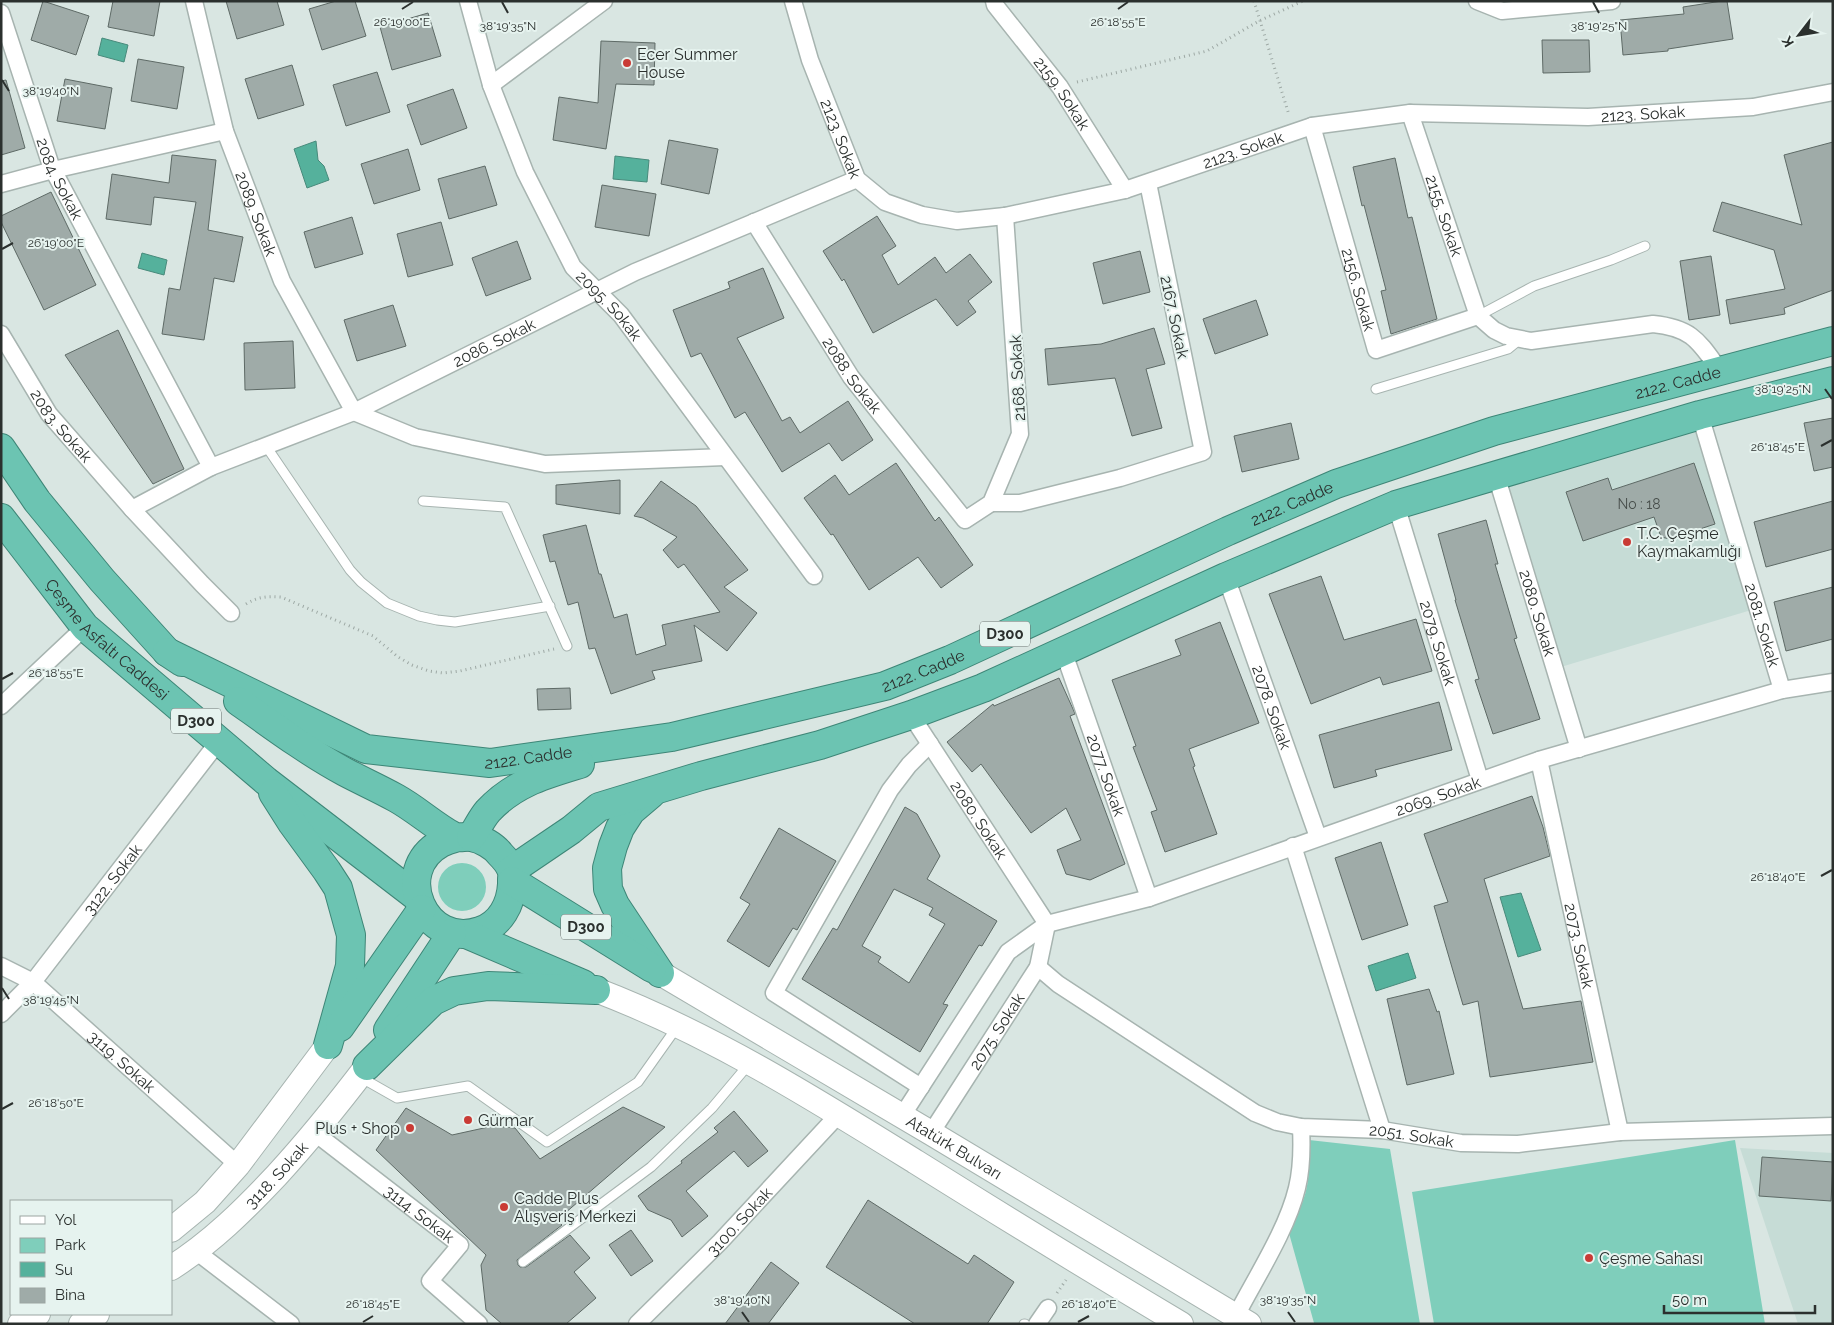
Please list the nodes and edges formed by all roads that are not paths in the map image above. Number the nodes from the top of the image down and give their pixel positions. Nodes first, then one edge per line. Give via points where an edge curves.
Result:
1 (194, 1) edge
2 (468, 1) edge
3 (604, 1) edge
4 (793, 1) edge
5 (994, 1) edge
6 (1477, 1) edge
7 (1612, 1) edge
8 (1, 13) edge
9 (491, 85) junction
10 (1833, 92) edge
11 (1410, 113) junction
12 (1312, 126) junction
13 (225, 131) junction
14 (53, 170) junction
15 (857, 179) junction
16 (1148, 182) junction
17 (1, 184) edge
18 (1125, 190) junction
19 (1005, 216) junction
20 (754, 222) junction
21 (1645, 246) dead end
22 (596, 291) junction
23 (1478, 316) junction
24 (1, 334) edge
25 (1519, 340) junction
26 (1833, 342) edge
27 (1721, 372) junction
28 (1833, 380) edge
29 (1376, 389) dead end
30 (354, 412) junction
31 (1700, 414) junction
32 (266, 446) junction
33 (1, 448) edge
34 (725, 457) junction
35 (211, 467) junction
36 (1496, 475) junction
37 (423, 501) dead end
38 (991, 503) junction
39 (1396, 505) junction
40 (132, 509) junction
41 (1, 518) edge
42 (814, 576) dead end
43 (1226, 576) junction
44 (550, 606) junction
45 (231, 612) road end
46 (85, 627) junction
47 (567, 646) road end
48 (166, 652) junction
49 (1064, 653) junction
50 (1833, 682) edge
51 (1782, 690) junction
52 (1, 706) edge
53 (911, 715) junction
54 (672, 737) junction
55 (219, 741) junction
56 (930, 744) junction
57 (1579, 749) junction
58 (1539, 760) junction
59 (266, 780) junction
60 (1480, 780) junction
61 (656, 789) junction
62 (1318, 837) junction
63 (463, 838) junction
64 (1293, 846) junction
65 (512, 876) junction
66 (1148, 898) junction
67 (419, 903) junction
68 (1047, 924) junction
69 (459, 933) junction
70 (1, 966) edge
71 (1038, 967) junction
72 (660, 972) junction
73 (33, 982) junction
74 (596, 990) junction
75 (1, 1014) edge
76 (679, 1025) junction
77 (328, 1045) junction
78 (750, 1063) junction
79 (363, 1072) junction
80 (921, 1086) junction
81 (839, 1114) junction
82 (902, 1116) junction
83 (1833, 1126) edge
84 (1302, 1127) junction
85 (1382, 1130) junction
86 (1620, 1132) junction
87 (315, 1133) junction
88 (931, 1133) junction
89 (238, 1165) junction
90 (172, 1229) edge
91 (197, 1252) junction
92 (523, 1262) dead end
93 (172, 1267) edge
94 (1048, 1308) road end
95 (36, 1315) edge
96 (95, 1315) edge
97 (1243, 1320) edge
98 (646, 1321) edge
99 (20, 1324) edge
100 (81, 1324) edge
101 (291, 1324) edge
102 (479, 1324) edge
103 (1037, 1324) edge
104 (1181, 1324) edge

1 - 13 street, 2089. Sokak
2 - 9 street, 2095. Sokak
3 - 9 street
4 - 15 street, 2123. Sokak via 810,60
5 - 18 street, 2159. Sokak via 1060,86
6 - 7 street via 1502,11
8 - 14 street, 2084. Sokak
9 - 22 street, 2095. Sokak via 525,172 573,267
10 - 11 street, 2123. Sokak via 1753,107 1588,117
11 - 12 street, 2123. Sokak
11 - 23 street, 2155. Sokak
12 - 16 street, 2123. Sokak
12 - 23 street, 2156. Sokak via 1376,350
13 - 14 street
13 - 30 street, 2089. Sokak via 282,281
14 - 17 street
14 - 35 street, 2084. Sokak
15 - 19 street, 2123. Sokak via 885,202 922,215 957,221
15 - 20 street, 2086. Sokak
16 - 18 street, 2123. Sokak
16 - 38 street, 2167. Sokak via 1203,452 1120,478 1020,503
18 - 19 street, 2123. Sokak
19 - 38 street, 2168. Sokak via 1020,434
20 - 22 street, 2086. Sokak
20 - 38 street, 2088. Sokak via 851,377 965,520
21 - 23 lane via 1534,286
22 - 30 street, 2086. Sokak
22 - 34 street, 2095. Sokak via 620,315
23 - 25 street via 1494,330
24 - 40 street, 2083. Sokak via 49,414
25 - 27 street via 1545,340 1653,324 1669,326 1698,341
25 - 29 lane via 1508,349
26 - 27 highway, 2122. Cadde / D300
27 - 54 highway, 2122. Cadde / D300 via 1494,431 1336,484 950,660 885,686
28 - 31 highway, D300
30 - 32 street, 2086. Sokak
30 - 34 street via 415,437 545,464
31 - 36 highway, D300
31 - 51 street, 2081. Sokak
32 - 35 street, 2086. Sokak
32 - 44 lane via 350,570 387,602 419,616 455,622
33 - 48 highway, Çeşme Asfaltı Caddesi / D300 via 37,501
34 - 42 street, 2095. Sokak
35 - 40 street, 2086. Sokak
36 - 39 highway, D300
36 - 57 street, 2080. Sokak
37 - 44 lane via 505,507
39 - 43 highway, D300
39 - 60 street, 2079. Sokak
40 - 45 street, 2083. Sokak
41 - 46 highway, Çeşme Asfaltı Caddesi / D300
43 - 49 highway, D300
43 - 62 street, 2078. Sokak
44 - 47 lane
46 - 52 street
46 - 55 highway, Çeşme Asfaltı Caddesi / D300
48 - 54 highway, 2122. Cadde / D300 via 366,749 490,763
48 - 63 highway via 344,772 397,798
49 - 53 highway, D300
49 - 66 street, 2077. Sokak
50 - 51 street, 2069. Sokak
51 - 57 street, 2069. Sokak
53 - 56 street, 2080. Sokak
53 - 61 highway, D300 via 820,745
54 - 63 highway via 540,776 510,791
55 - 59 highway, Çeşme Asfaltı Caddesi / D300
55 - 73 street, 3122. Sokak
56 - 68 street, 2080. Sokak
56 - 80 street via 890,790 774,993
57 - 58 street, 2069. Sokak
58 - 60 street, 2069. Sokak
58 - 86 street, 2073. Sokak
59 - 67 highway, Çeşme Asfaltı Caddesi / D300
59 - 77 highway via 338,888 351,935 350,966
60 - 62 street, 2069. Sokak
61 - 65 highway, D300 via 599,807
61 - 72 highway via 631,811 620,828 607,868 608,888 615,905
62 - 64 street, 2069. Sokak
63 - 65 highway, D300 via 486,842 499,852
63 - 67 highway via 440,843 419,866 416,881
64 - 66 street, 2069. Sokak
64 - 85 street
65 - 69 highway via 511,897 495,923 481,931
65 - 72 highway, D300
66 - 68 street, 2069. Sokak
67 - 69 highway, D300 via 435,924
67 - 77 highway
68 - 71 street, 2075. Sokak
68 - 80 street via 1008,952
69 - 74 highway, D300
69 - 79 highway via 396,1015
70 - 73 street, 3119. Sokak
71 - 84 street, 2051. Sokak via 1058,984 1256,1113
71 - 88 street, 2075. Sokak
72 - 82 main road, Atatürk Bulvarı / D300
73 - 75 street, 3122. Sokak
73 - 89 street, 3119. Sokak
74 - 76 main road, Atatürk Bulvarı / D300
74 - 79 highway via 488,986 454,991 434,1001
76 - 78 main road, Atatürk Bulvarı / D300
76 - 79 lane via 638,1082 547,1142 468,1086 397,1098
77 - 89 main road, 3118. Sokak
78 - 81 main road, Atatürk Bulvarı / D300
78 - 92 lane via 712,1108 651,1167
79 - 87 main road, 3118. Sokak
80 - 82 street
81 - 98 street, 3100. Sokak
81 - 104 main road, Atatürk Bulvarı / D300
82 - 88 main road, Atatürk Bulvarı / D300
83 - 86 street, 2051. Sokak
84 - 85 street, 2051. Sokak
84 - 97 street via 1300,1169 1292,1205
85 - 86 street, 2051. Sokak via 1461,1143 1518,1144
87 - 91 main road, 3118. Sokak via 256,1197
87 - 102 street, 3114. Sokak via 460,1245 430,1281
88 - 97 main road, Atatürk Bulvarı / D300
89 - 90 main road, 3118. Sokak via 205,1202
91 - 93 main road, 3118. Sokak
91 - 101 street
94 - 103 street
95 - 99 main road
96 - 100 main road

